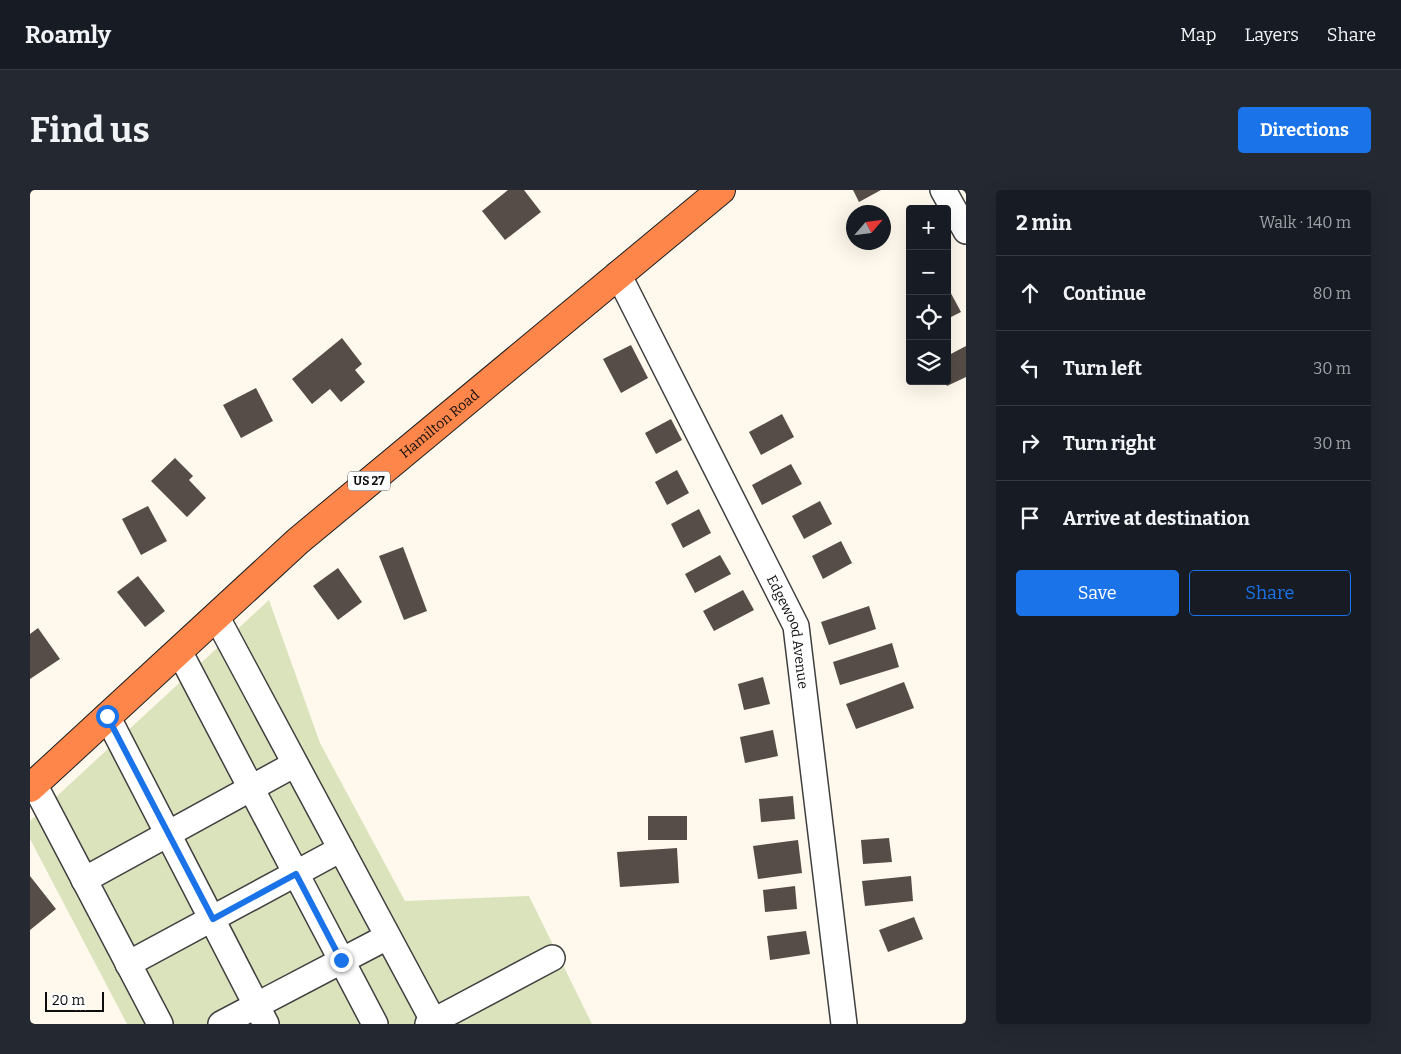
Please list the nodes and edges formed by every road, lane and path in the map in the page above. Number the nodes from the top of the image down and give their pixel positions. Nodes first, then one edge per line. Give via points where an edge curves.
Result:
1 (721, 190) edge
2 (943, 190) edge
3 (966, 232) edge
4 (618, 274) junction
5 (216, 616) junction
6 (179, 651) junction
7 (107, 716) junction
8 (295, 764) junction
9 (32, 786) edge
10 (251, 788) junction
11 (168, 834) junction
12 (341, 850) junction
13 (296, 874) junction
14 (84, 880) junction
15 (213, 919) junction
16 (387, 937) junction
17 (552, 958) dead end
18 (341, 960) junction
19 (128, 964) junction
20 (262, 1015) edge
21 (432, 1023) edge
22 (160, 1024) edge
23 (221, 1024) edge
24 (375, 1024) edge
25 (844, 1024) edge

1 - 4 highway, Hamilton Road / US 27
2 - 3 street
4 - 5 highway, Hamilton Road / US 27 via 298,541
4 - 25 street, Edgewood Avenue via 796,626
5 - 6 highway, Hamilton Road / US 27
5 - 8 street
6 - 7 highway, Hamilton Road / US 27
6 - 10 street
7 - 9 highway, Hamilton Road / US 27
7 - 11 street
8 - 10 street
8 - 12 street
9 - 14 street
10 - 11 street
10 - 13 street
11 - 14 street
11 - 15 street
12 - 13 street
12 - 16 street
13 - 15 street
13 - 18 street
14 - 19 street
15 - 19 street
15 - 20 street
16 - 18 street
16 - 21 street
17 - 21 street
18 - 20 street
18 - 24 street
19 - 22 street
20 - 23 street

